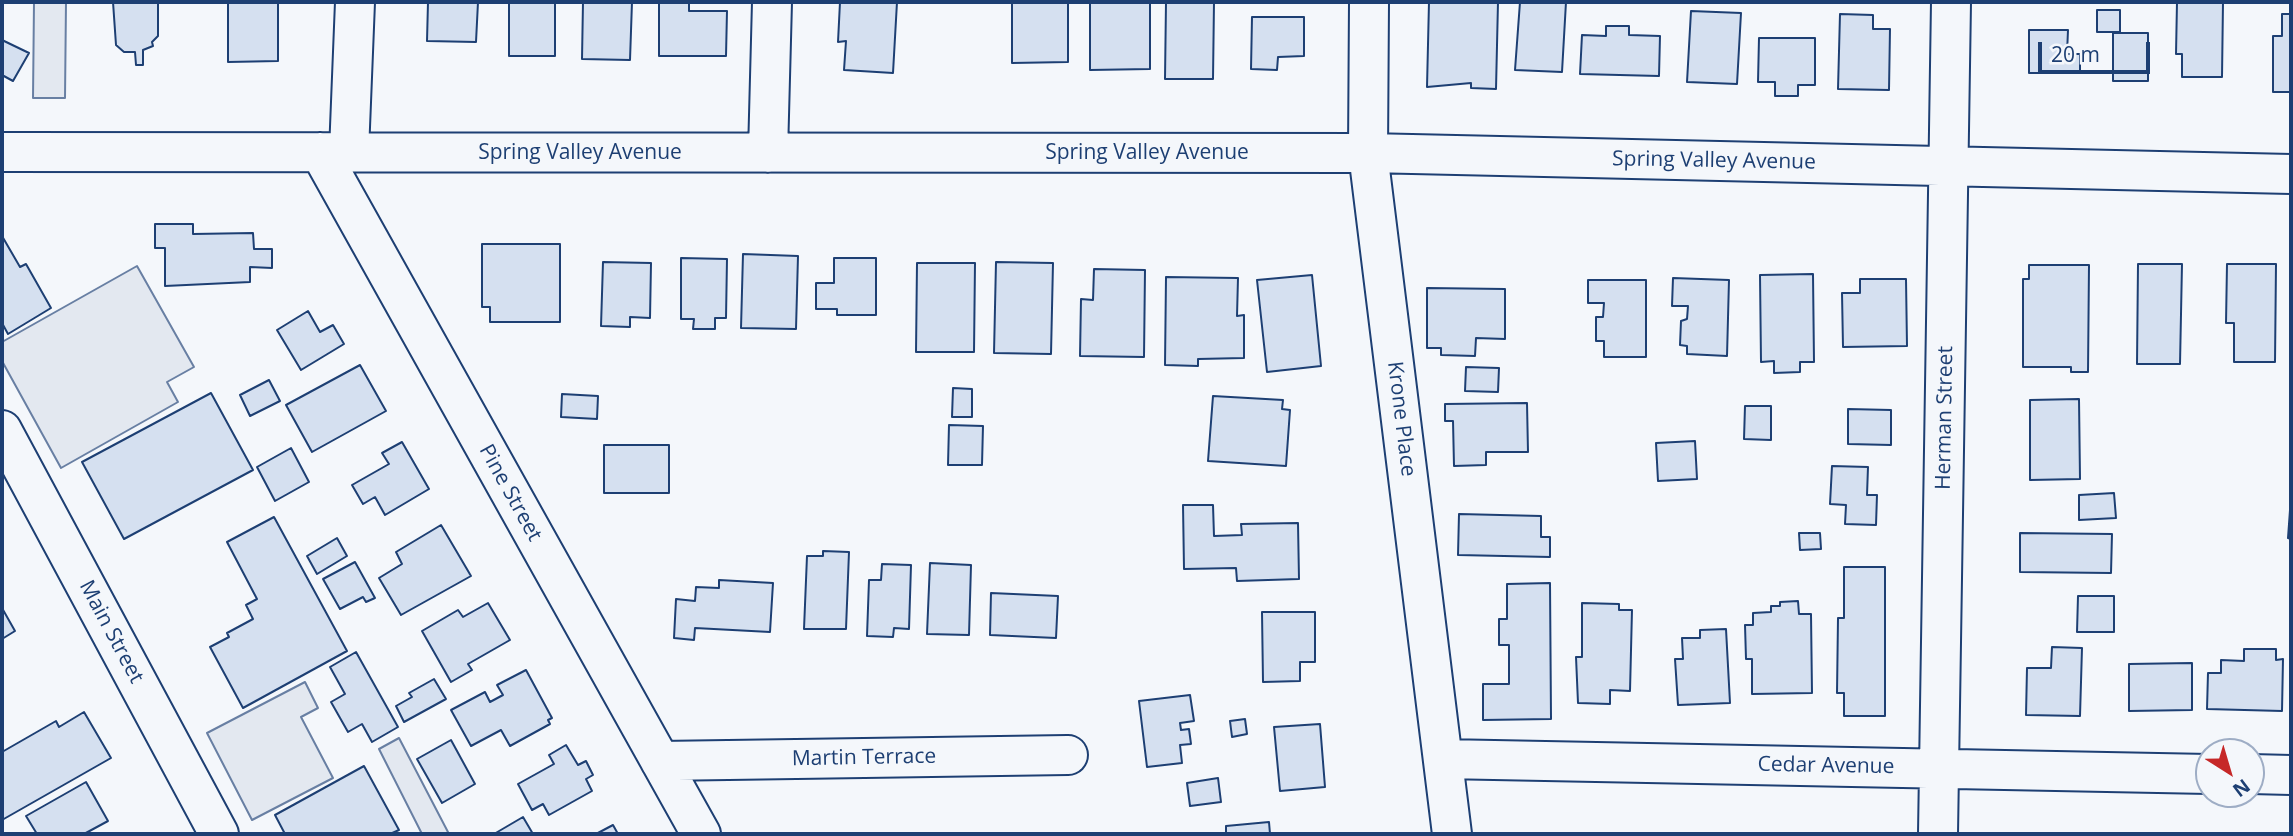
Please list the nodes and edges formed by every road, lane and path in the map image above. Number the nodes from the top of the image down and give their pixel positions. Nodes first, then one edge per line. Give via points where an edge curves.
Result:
1 (355, 2) edge
2 (772, 2) edge
3 (1369, 2) edge
4 (1951, 2) edge
5 (2, 152) edge
6 (334, 152) junction
7 (768, 153) junction
8 (1368, 153) junction
9 (1949, 167) junction
10 (2291, 174) edge
11 (2, 430) edge
12 (1068, 755) dead end
13 (1443, 759) junction
14 (660, 761) junction
15 (1940, 769) junction
16 (2195, 774) edge
17 (2265, 774) edge
18 (2291, 775) edge
19 (219, 834) edge
20 (701, 834) edge
21 (1452, 834) edge
22 (1938, 834) edge

1 - 6 street
2 - 7 street
3 - 8 street, Krone Place
4 - 9 street, Herman Street
5 - 6 street, Spring Valley Avenue
6 - 7 street, Spring Valley Avenue
6 - 14 street, Pine Street
7 - 8 street, Spring Valley Avenue
8 - 9 street, Spring Valley Avenue
8 - 13 street, Krone Place
9 - 10 street, Spring Valley Avenue
9 - 15 street, Herman Street
11 - 19 street, Main Street
12 - 14 street, Martin Terrace
13 - 15 street, Cedar Avenue
13 - 21 street, Krone Place
14 - 20 street, Pine Street
15 - 16 street, Cedar Avenue
15 - 22 street, Herman Street
17 - 18 street

